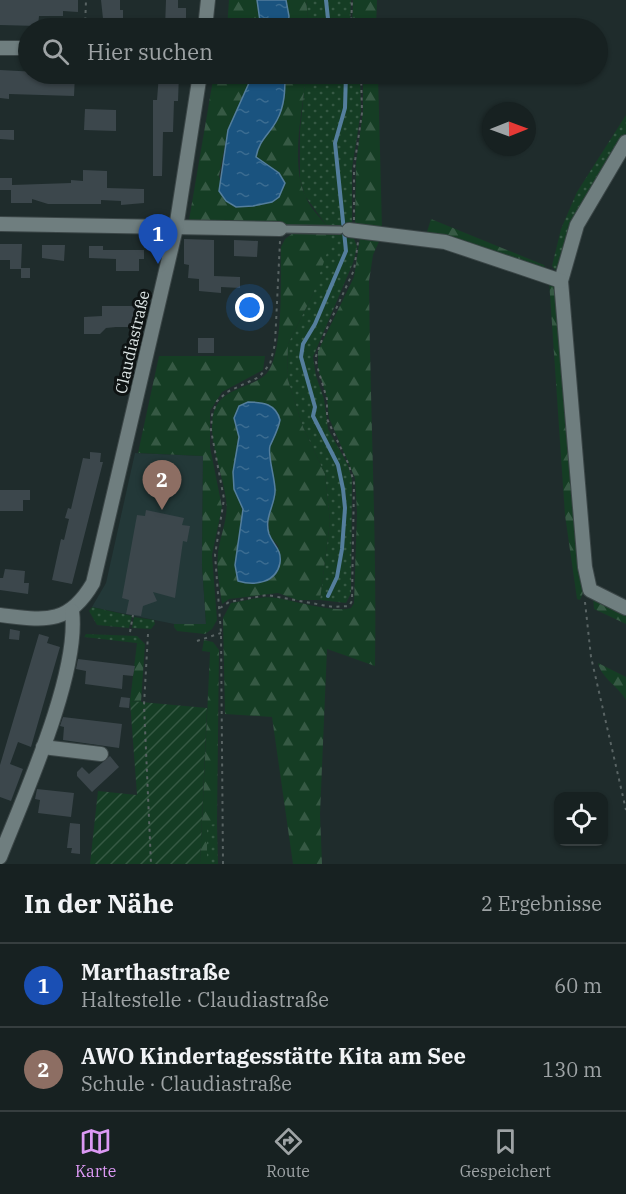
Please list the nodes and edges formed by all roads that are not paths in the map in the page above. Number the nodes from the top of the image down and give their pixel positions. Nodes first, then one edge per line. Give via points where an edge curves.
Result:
1 (208, 0) edge
2 (206, 18) edge
3 (0, 48) edge
4 (18, 48) edge
5 (198, 84) edge
6 (626, 142) edge
7 (0, 225) edge
8 (176, 228) junction
9 (280, 229) joint
10 (347, 230) joint
11 (561, 281) junction
12 (626, 608) edge
13 (72, 611) junction
14 (0, 615) edge
15 (43, 747) junction
16 (101, 754) dead end
17 (0, 858) edge
18 (3, 864) edge

1 - 2 street
3 - 4 street
5 - 8 street, Claudiastraße
6 - 11 street via 577,225
7 - 8 street
8 - 9 street
8 - 13 street, Claudiastraße via 99,561 93,583
9 - 10 lane
10 - 11 street via 446,242
11 - 12 street via 585,567 590,590
13 - 14 street via 45,619
13 - 15 street via 74,640
15 - 16 street
15 - 17 street
17 - 18 street

